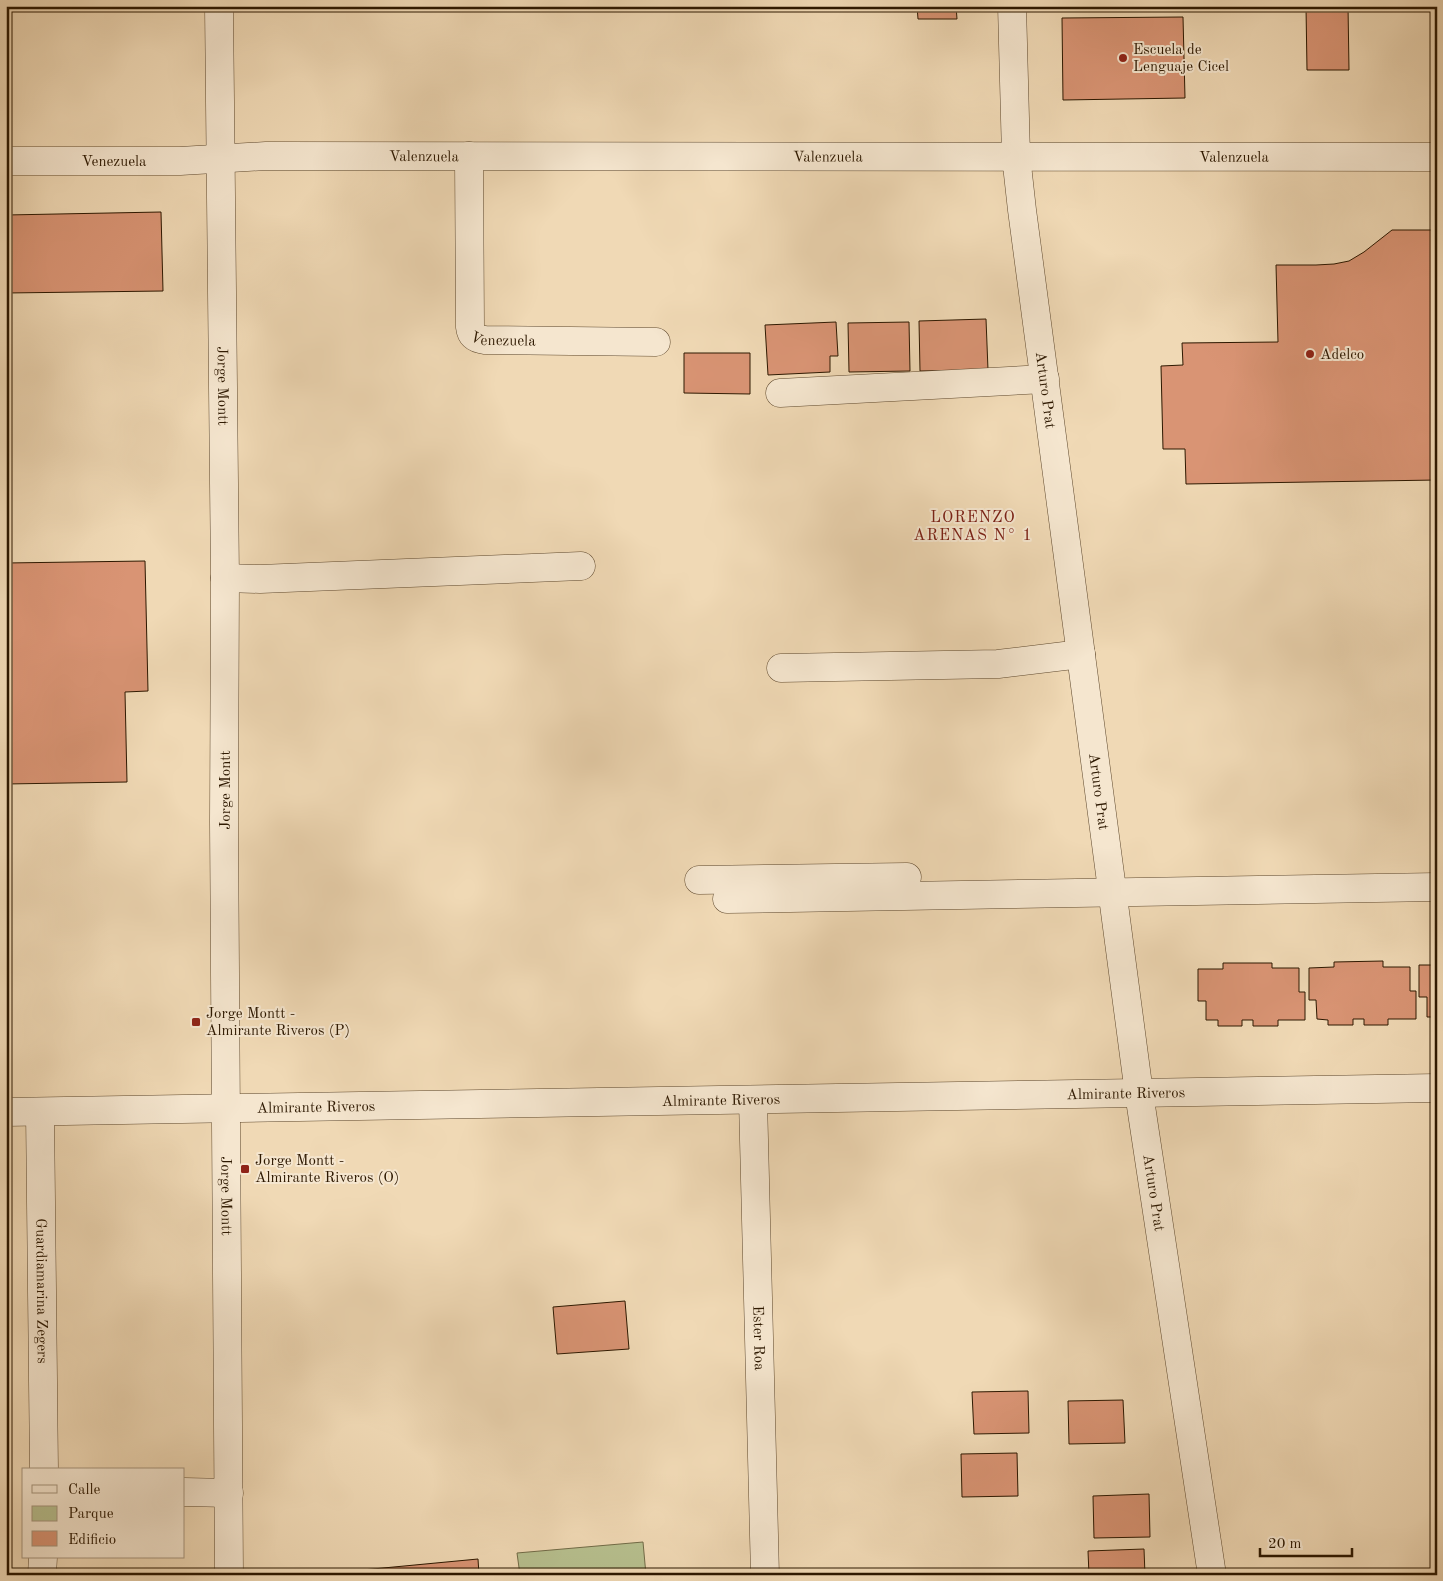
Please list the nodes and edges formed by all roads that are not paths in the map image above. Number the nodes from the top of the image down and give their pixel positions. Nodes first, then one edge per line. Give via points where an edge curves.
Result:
1 (219, 6) edge
2 (1012, 6) edge
3 (468, 156) junction
4 (1016, 156) junction
5 (1437, 157) edge
6 (220, 159) junction
7 (6, 161) edge
8 (656, 342) dead end
9 (1045, 379) junction
10 (780, 393) dead end
11 (581, 566) dead end
12 (225, 578) junction
13 (1081, 654) junction
14 (781, 668) dead end
15 (699, 880) dead end
16 (1111, 884) junction
17 (1437, 887) edge
18 (727, 899) dead end
19 (1437, 1088) edge
20 (1139, 1093) junction
21 (753, 1100) junction
22 (226, 1109) junction
23 (6, 1112) edge
24 (40, 1112) junction
25 (44, 1468) edge
26 (185, 1492) edge
27 (229, 1494) junction
28 (43, 1558) edge
29 (42, 1575) edge
30 (229, 1575) edge
31 (765, 1575) edge
32 (1212, 1575) edge

1 - 6 street, Jorge Montt
2 - 4 street, Arturo Prat
3 - 4 street, Valenzuela
3 - 6 street, Valenzuela
3 - 8 street, Venezuela via 470,327 474,337 485,340
4 - 5 street, Valenzuela
4 - 9 street, Arturo Prat
6 - 7 street, Venezuela
6 - 12 street, Jorge Montt
9 - 10 street
9 - 13 street, Arturo Prat
11 - 12 street
12 - 22 street, Jorge Montt
13 - 14 street via 998,664
13 - 16 street, Arturo Prat
15 - 16 street
16 - 17 street via 1154,892
16 - 18 street
16 - 20 street, Arturo Prat
19 - 20 street, Almirante Riveros
20 - 21 street, Almirante Riveros
20 - 32 street, Arturo Prat
21 - 22 street, Almirante Riveros
21 - 31 street, Ester Roa
22 - 24 street, Almirante Riveros
22 - 27 street, Jorge Montt
23 - 24 street, Almirante Riveros
24 - 25 street, Guardiamarina Zegers
26 - 27 street
27 - 30 street, Jorge Montt
28 - 29 street

